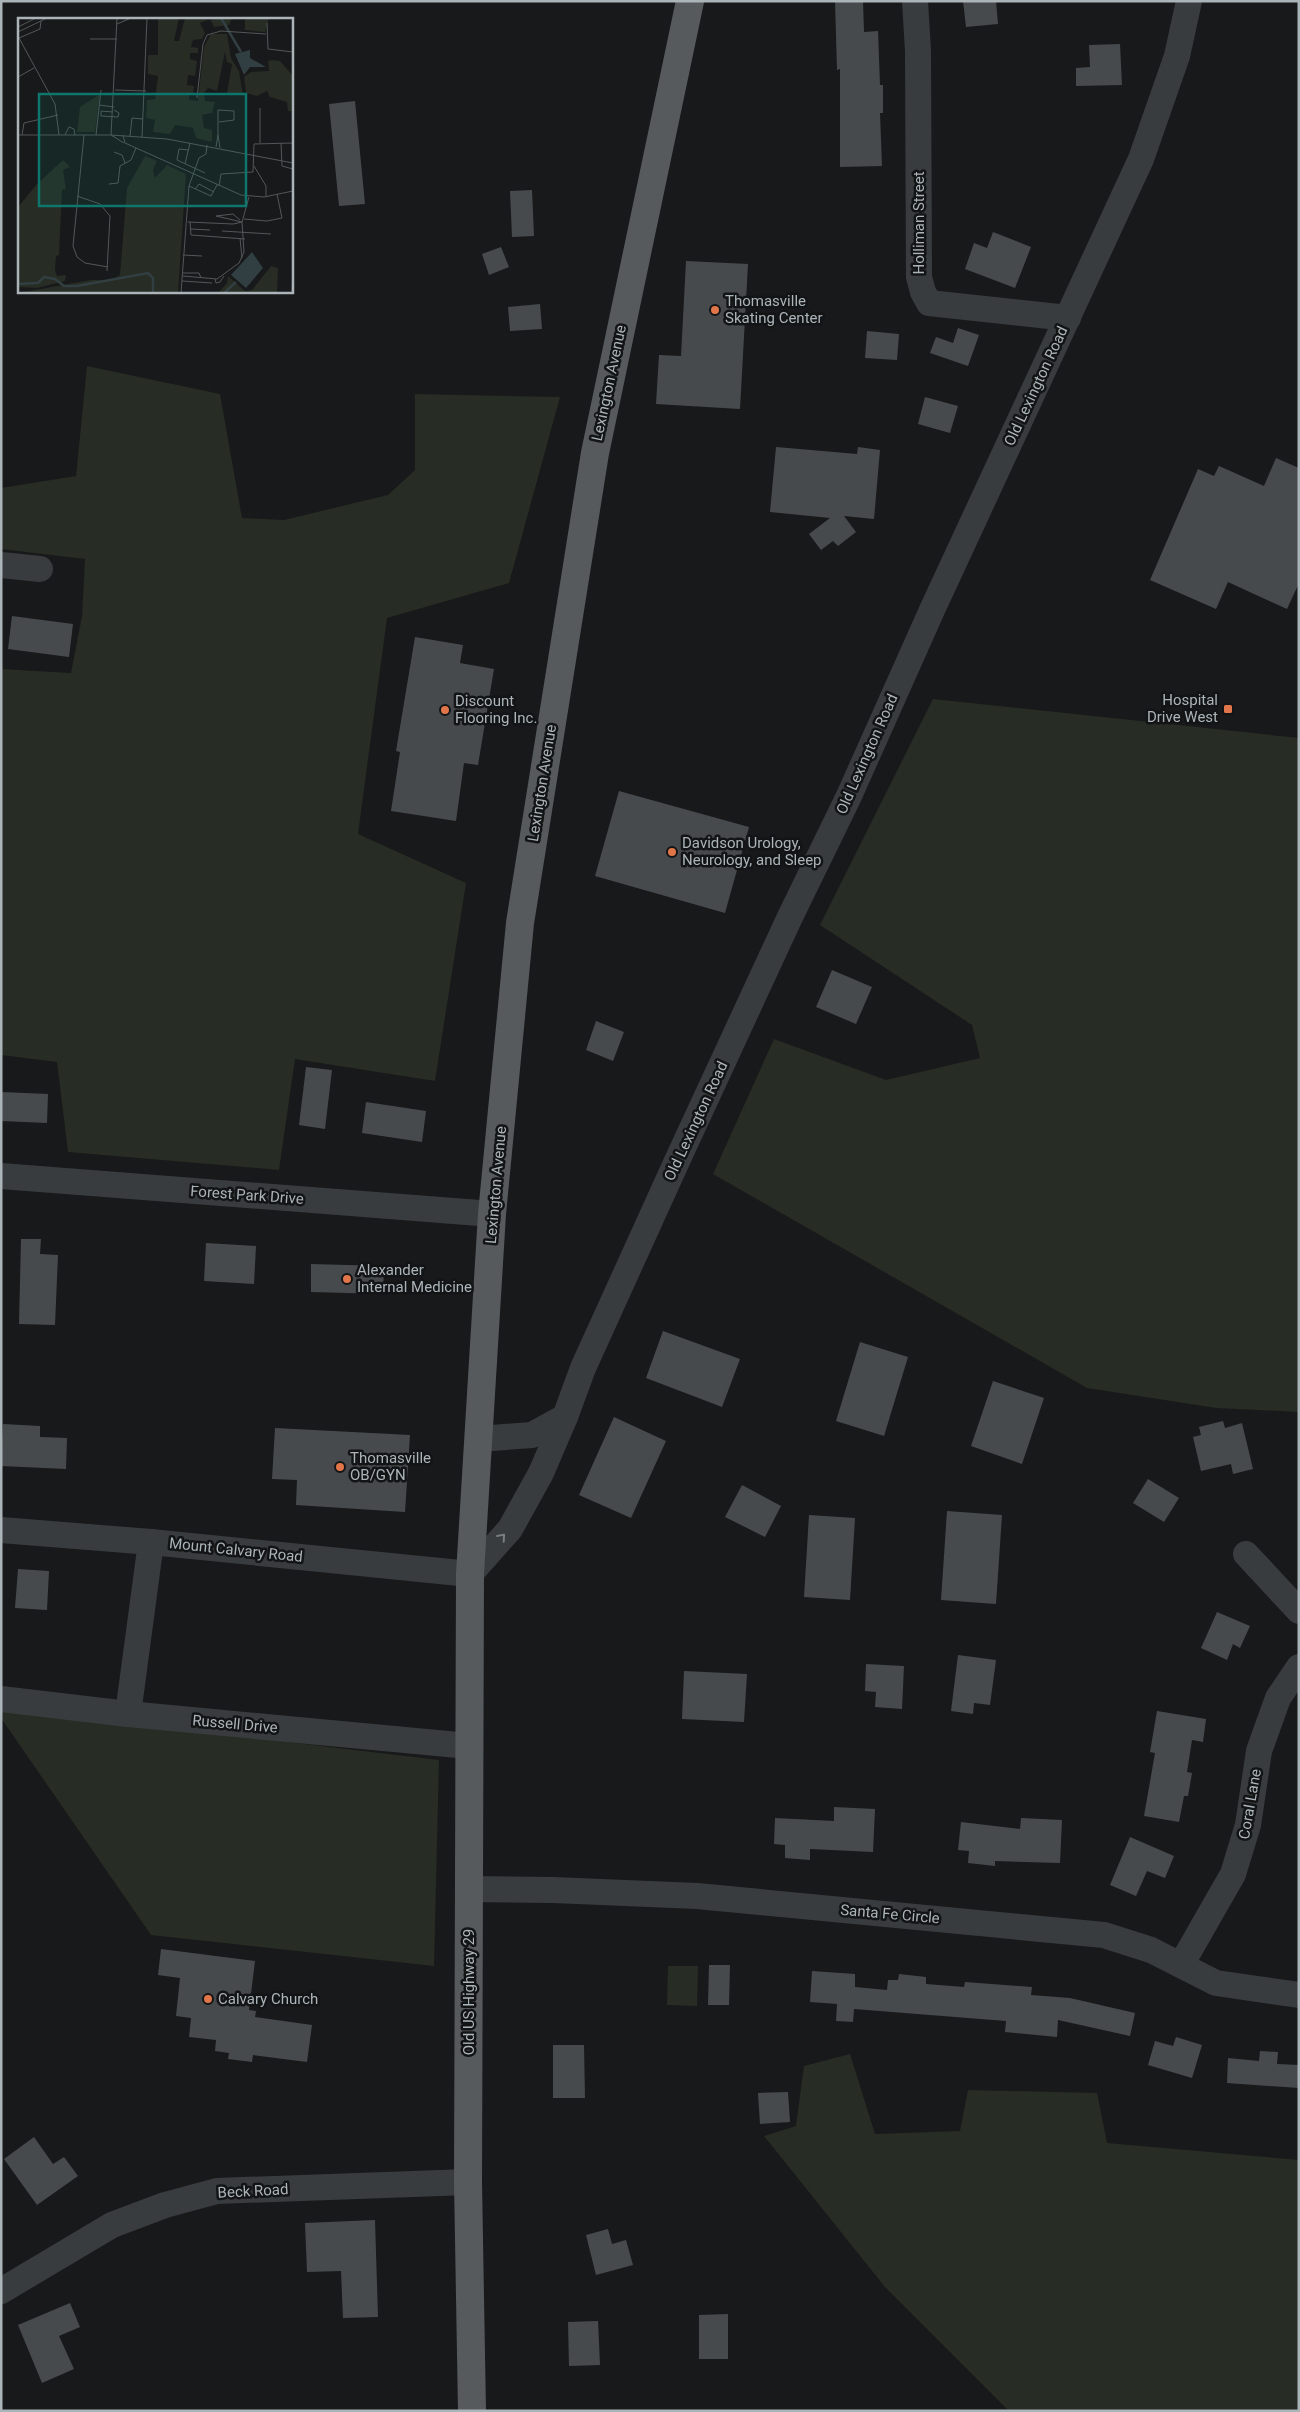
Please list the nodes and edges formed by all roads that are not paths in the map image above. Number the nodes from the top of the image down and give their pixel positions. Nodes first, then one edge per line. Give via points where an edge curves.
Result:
1 (690, 1) edge
2 (915, 1) edge
3 (1189, 1) edge
4 (1068, 318) junction
5 (1, 565) edge
6 (40, 569) dead end
7 (1, 1176) edge
8 (492, 1214) junction
9 (565, 1417) junction
10 (479, 1439) junction
11 (1, 1530) edge
12 (151, 1542) junction
13 (1246, 1554) dead end
14 (470, 1574) junction
15 (1299, 1611) edge
16 (1299, 1667) edge
17 (1, 1699) edge
18 (128, 1714) junction
19 (470, 1746) junction
20 (470, 1889) junction
21 (1181, 1965) junction
22 (1299, 1995) edge
23 (468, 2182) junction
24 (1, 2291) edge
25 (472, 2411) edge

1 - 8 main road, Lexington Avenue via 594,453 520,923
2 - 4 street, Holliman Street via 919,277 922,292 929,303
3 - 4 street, Old Lexington Road via 1177,56 1141,159
4 - 9 street, Old Lexington Road via 677,1161 583,1368
5 - 6 street
7 - 8 street, Forest Park Drive
8 - 10 main road, Lexington Avenue
9 - 10 street via 532,1435
14 -> 9 street, Old Lexington Road via 510,1529 541,1473
10 - 14 main road, Lexington Avenue
11 - 12 street, Mount Calvary Road
12 - 14 street, Mount Calvary Road
12 - 18 street
13 - 15 street
14 - 19 main road, Old US Highway 29
16 - 21 street, Coral Lane via 1278,1698 1259,1751 1248,1825 1233,1874
17 - 18 street, Russell Drive
18 - 19 street, Russell Drive
19 - 20 main road, Old US Highway 29
20 - 21 street, Santa Fe Circle via 697,1896 1104,1935 1151,1950
20 - 23 main road, Old US Highway 29
21 - 22 street, Santa Fe Circle via 1216,1983
23 - 24 street, Beck Road via 217,2191 165,2205 112,2225
23 - 25 main road, Old US Highway 29

